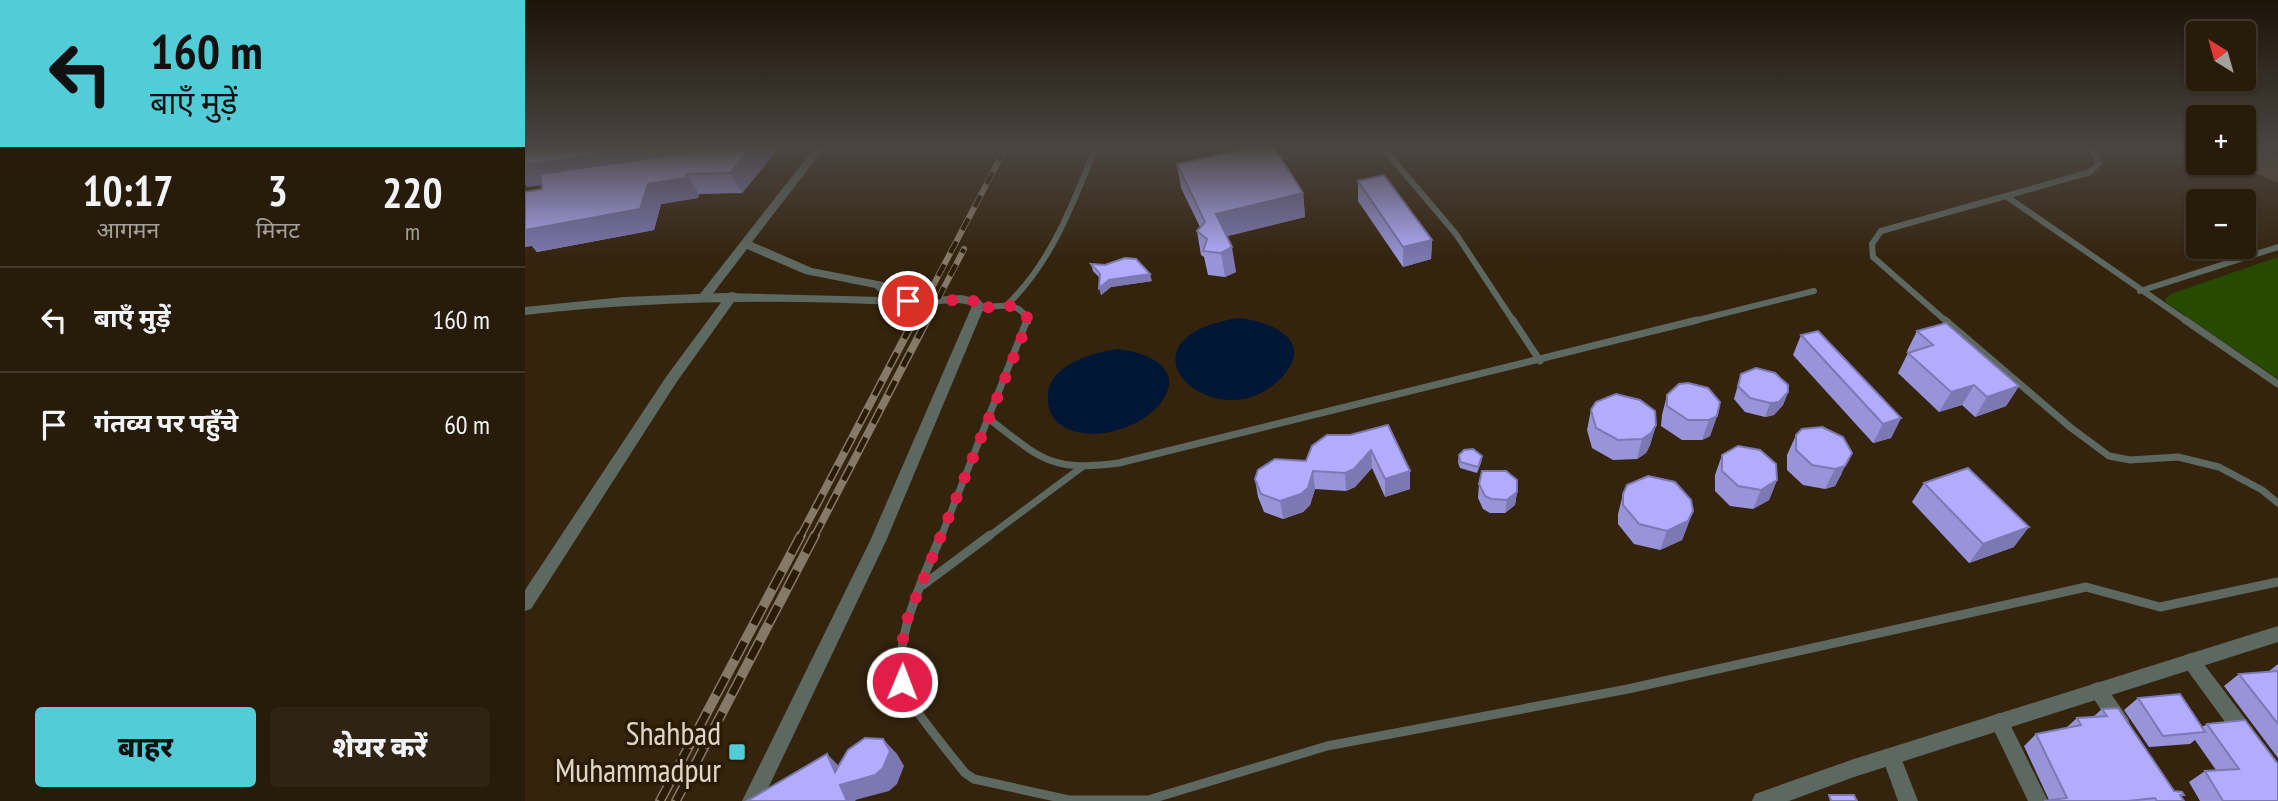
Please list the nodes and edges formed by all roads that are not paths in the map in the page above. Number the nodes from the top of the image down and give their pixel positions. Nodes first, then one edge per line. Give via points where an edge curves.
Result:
1 (790, 184) edge
2 (1080, 184) edge
3 (1414, 184) edge
4 (2047, 184) edge
5 (2006, 196) junction
6 (744, 243) junction
7 (2278, 247) edge
8 (1814, 291) dead end
9 (2140, 291) junction
10 (732, 296) junction
11 (704, 297) junction
12 (892, 299) junction
13 (1006, 306) junction
14 (978, 309) junction
15 (525, 312) edge
16 (1540, 360) junction
17 (2278, 384) edge
18 (988, 418) junction
19 (1082, 467) junction
20 (2278, 503) edge
21 (2278, 582) edge
22 (922, 585) junction
23 (525, 604) edge
24 (2278, 634) edge
25 (2190, 661) junction
26 (2098, 690) junction
27 (1999, 722) junction
28 (2135, 745) edge
29 (2260, 753) edge
30 (1891, 757) junction
31 (752, 801) edge
32 (1762, 801) edge
33 (1908, 801) edge
34 (2038, 801) edge

1 - 6 street
2 - 13 lane via 1029,285
3 - 16 lane via 1456,234
4 - 5 lane
5 - 9 lane
5 - 20 lane via 1881,231 1872,244 1873,257 2109,456 2130,460 2178,457 2219,467
6 - 11 street
6 - 12 street via 809,271 879,285
7 - 9 lane
8 - 16 lane
9 - 17 lane
10 - 11 street
10 - 12 street
10 - 23 street via 671,380
11 - 15 street
12 - 14 street via 972,300
13 - 14 lane
13 - 18 lane via 1020,309 1028,322
14 - 31 street via 878,541
16 - 19 lane via 1133,460
18 - 19 lane via 1048,461
18 - 22 lane
19 - 22 lane
21 - 22 lane via 2160,607 2086,587 1628,689 1327,746 1148,800 1069,800 974,779 956,765 904,692 905,627
24 - 25 street
25 - 26 street
25 - 29 street
26 - 27 street
26 - 28 street
27 - 30 street
27 - 34 street
30 - 32 street
30 - 33 street

